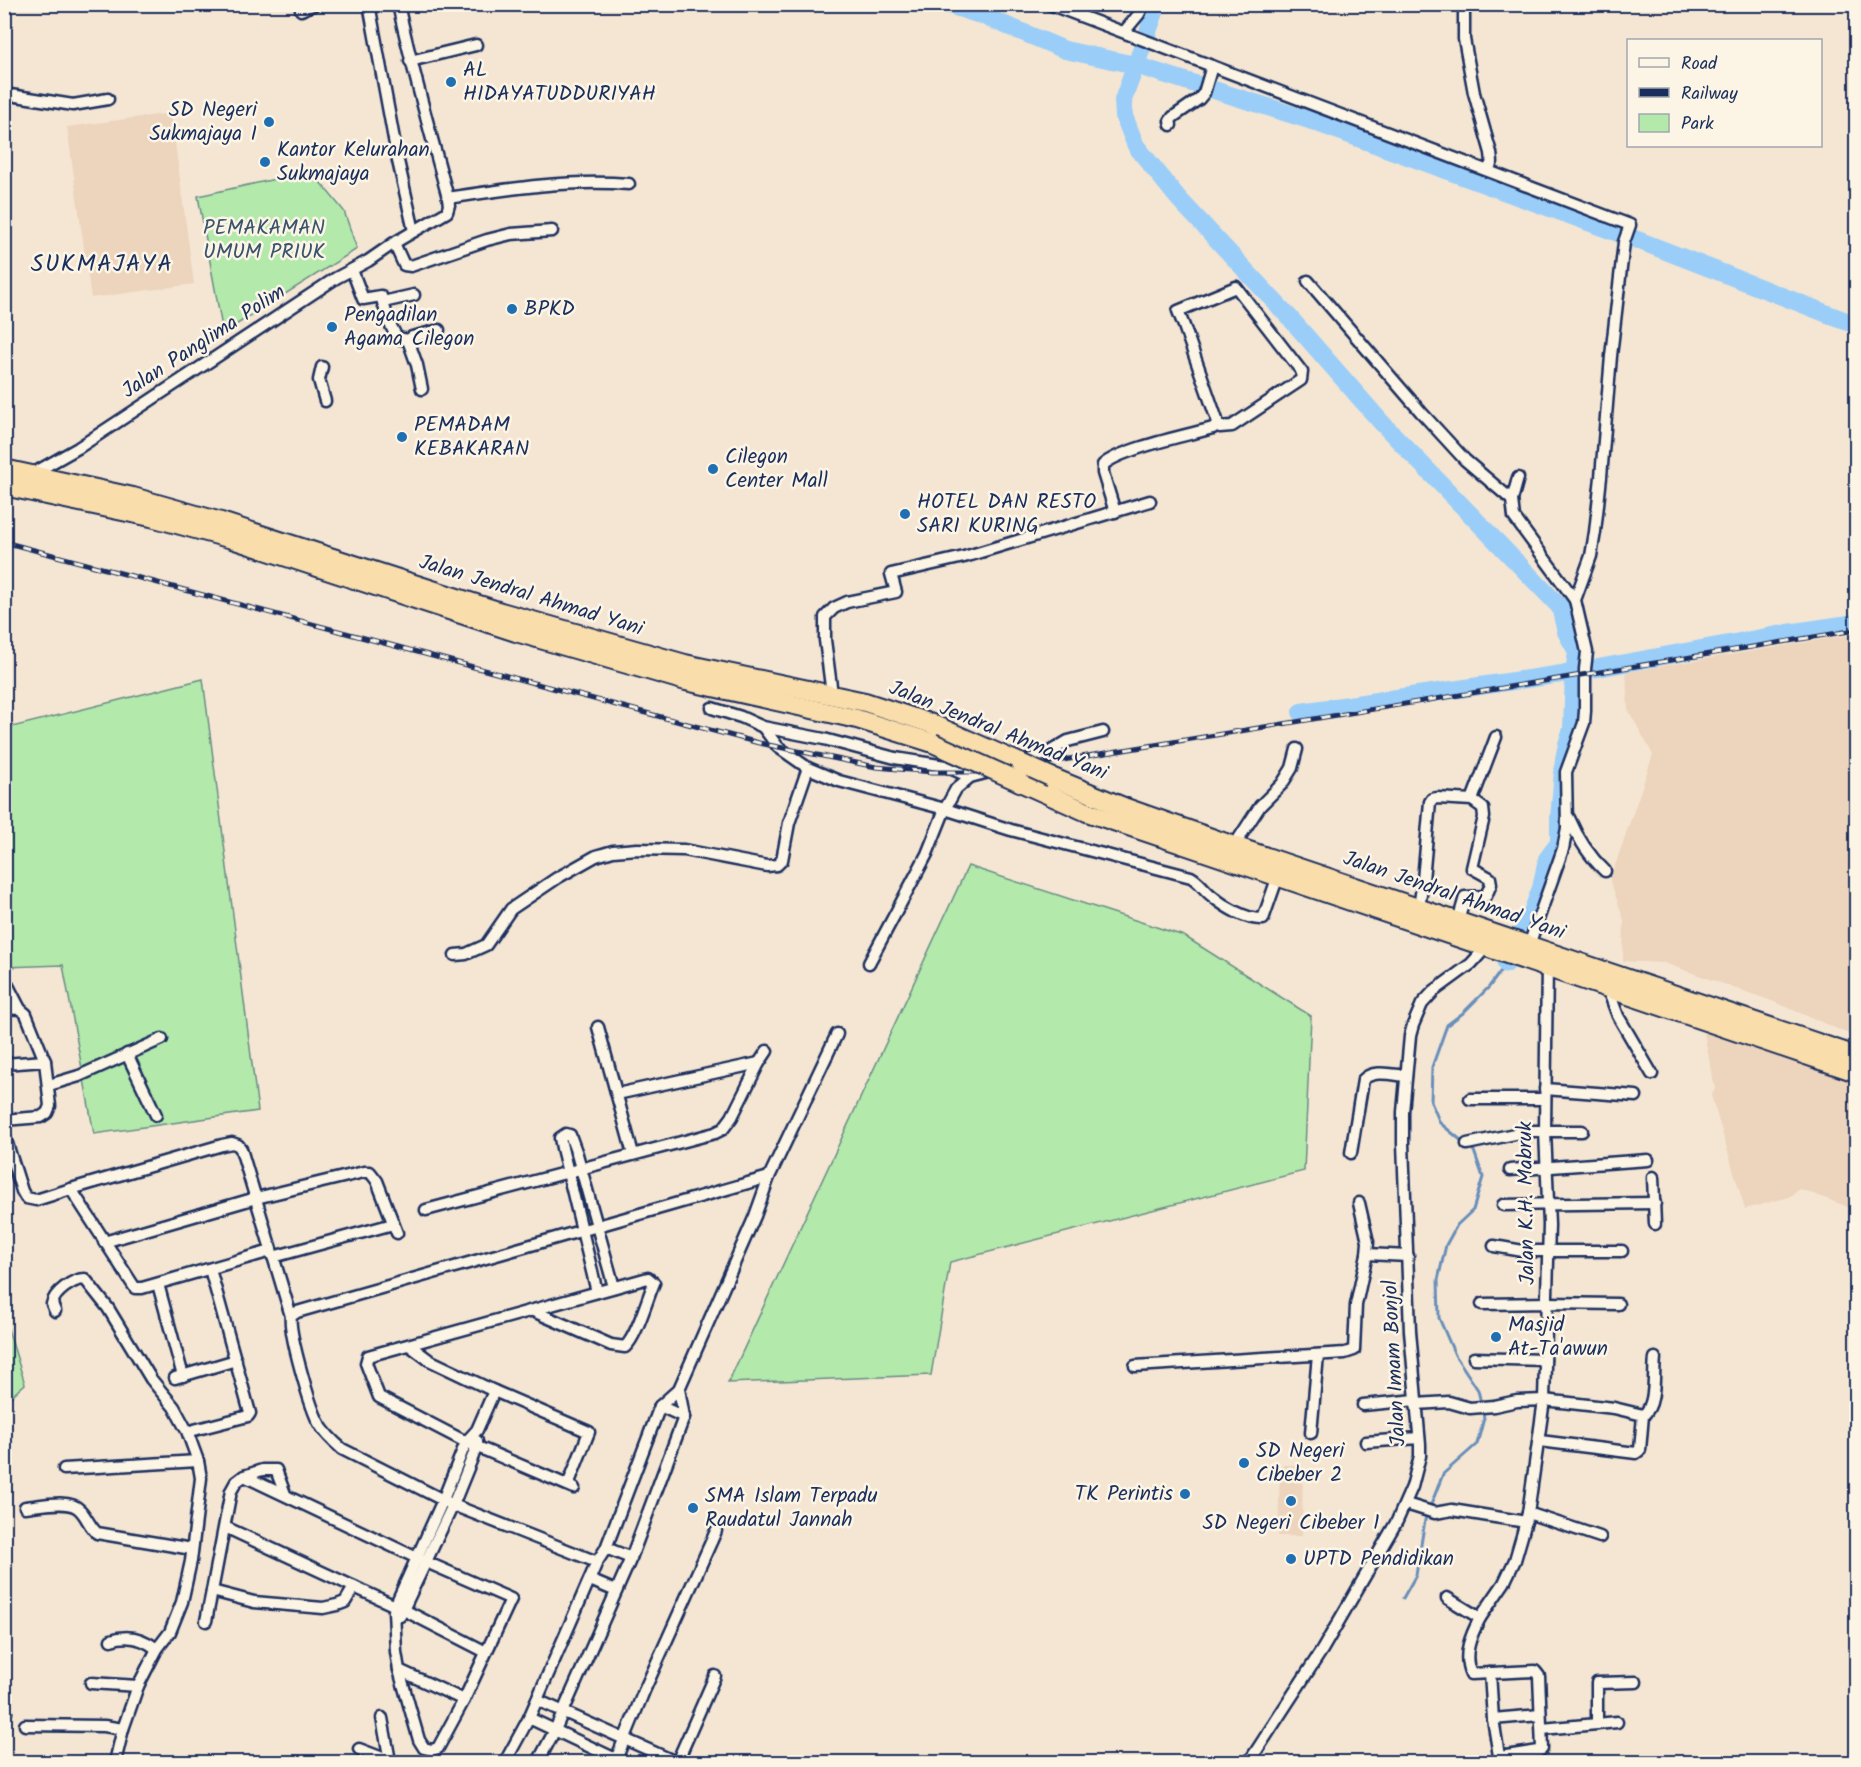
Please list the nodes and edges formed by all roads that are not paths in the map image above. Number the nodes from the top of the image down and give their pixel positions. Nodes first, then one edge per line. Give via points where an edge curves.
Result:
1 (315, 4) edge
2 (369, 4) edge
3 (398, 4) edge
4 (1049, 4) edge
5 (1144, 4) edge
6 (1464, 4) edge
7 (301, 10) dead end
8 (1126, 32) junction
9 (476, 45) dead end
10 (410, 61) junction
11 (1212, 66) junction
12 (4, 94) edge
13 (108, 99) dead end
14 (1171, 125) dead end
15 (1488, 170) junction
16 (629, 184) dead end
17 (448, 198) junction
18 (414, 231) junction
19 (552, 231) dead end
20 (394, 243) junction
21 (352, 270) junction
22 (1308, 281) dead end
23 (414, 295) dead end
24 (382, 302) junction
25 (439, 330) dead end
26 (408, 340) junction
27 (322, 367) dead end
28 (422, 389) dead end
29 (325, 401) dead end
30 (1216, 425) junction
31 (4, 469) edge
32 (32, 474) junction
33 (1518, 478) dead end
34 (4, 486) edge
35 (1512, 500) junction
36 (1150, 501) dead end
37 (1115, 512) junction
38 (1575, 600) junction
39 (832, 694) junction
40 (712, 708) dead end
41 (764, 727) junction
42 (1103, 732) dead end
43 (1497, 737) dead end
44 (1297, 749) dead end
45 (808, 768) junction
46 (970, 777) junction
47 (1472, 800) junction
48 (945, 809) junction
49 (1568, 815) junction
50 (1234, 846) junction
51 (1605, 871) dead end
52 (1278, 876) junction
53 (1419, 908) junction
54 (1458, 921) junction
55 (1510, 945) junction
56 (455, 956) dead end
57 (1547, 960) junction
58 (869, 963) dead end
59 (4, 978) edge
60 (1607, 987) junction
61 (4, 1008) edge
62 (20, 1009) junction
63 (598, 1027) dead end
64 (837, 1034) dead end
65 (162, 1039) dead end
66 (767, 1051) dead end
67 (127, 1054) junction
68 (1857, 1056) edge
69 (45, 1061) junction
70 (4, 1064) edge
71 (759, 1064) junction
72 (1857, 1072) edge
73 (1652, 1074) dead end
74 (1406, 1076) junction
75 (49, 1085) junction
76 (616, 1094) junction
77 (1545, 1094) junction
78 (1636, 1096) dead end
79 (1470, 1099) dead end
80 (156, 1115) dead end
81 (4, 1120) edge
82 (1545, 1131) junction
83 (1582, 1131) dead end
84 (4, 1134) edge
85 (1467, 1144) dead end
86 (633, 1154) junction
87 (1351, 1154) dead end
88 (1648, 1160) dead end
89 (581, 1167) junction
90 (1546, 1168) junction
91 (1510, 1170) dead end
92 (567, 1171) junction
93 (769, 1177) junction
94 (1653, 1177) dead end
95 (71, 1189) junction
96 (256, 1198) junction
97 (1359, 1203) dead end
98 (1655, 1203) junction
99 (1503, 1205) dead end
100 (1548, 1205) junction
101 (426, 1210) dead end
102 (1655, 1224) dead end
103 (598, 1226) junction
104 (582, 1230) junction
105 (104, 1242) junction
106 (1494, 1246) dead end
107 (1548, 1250) junction
108 (1622, 1251) dead end
109 (272, 1254) junction
110 (1367, 1254) junction
111 (1408, 1256) junction
112 (210, 1269) junction
113 (158, 1284) junction
114 (614, 1287) junction
115 (597, 1292) junction
116 (1547, 1303) junction
117 (1482, 1304) dead end
118 (1618, 1304) dead end
119 (55, 1311) dead end
120 (533, 1311) junction
121 (291, 1316) junction
122 (409, 1345) junction
123 (1318, 1355) junction
124 (1474, 1358) dead end
125 (1655, 1358) dead end
126 (236, 1360) junction
127 (1545, 1360) junction
128 (1136, 1366) dead end
129 (679, 1389) junction
130 (494, 1391) junction
131 (1544, 1400) junction
132 (1416, 1402) junction
133 (1363, 1405) dead end
134 (660, 1406) junction
135 (1643, 1415) junction
136 (684, 1417) junction
137 (194, 1430) dead end
138 (1311, 1433) dead end
139 (1419, 1438) junction
140 (1540, 1441) junction
141 (1366, 1442) dead end
142 (471, 1444) junction
143 (198, 1461) junction
144 (64, 1468) dead end
145 (244, 1476) junction
146 (285, 1494) junction
147 (448, 1502) junction
148 (1406, 1504) junction
149 (25, 1507) dead end
150 (1527, 1517) junction
151 (225, 1527) junction
152 (716, 1531) dead end
153 (1600, 1537) dead end
154 (606, 1548) junction
155 (192, 1550) junction
156 (631, 1558) junction
157 (422, 1560) junction
158 (597, 1562) junction
159 (590, 1580) junction
160 (354, 1587) junction
161 (212, 1591) junction
162 (616, 1591) junction
163 (1447, 1598) dead end
164 (400, 1608) junction
165 (1480, 1618) junction
166 (206, 1621) dead end
167 (111, 1640) dead end
168 (158, 1649) junction
169 (486, 1652) junction
170 (399, 1670) junction
171 (1490, 1673) junction
172 (715, 1676) dead end
173 (1636, 1682) dead end
174 (91, 1683) dead end
175 (138, 1686) junction
176 (464, 1700) junction
177 (537, 1700) junction
178 (4, 1703) edge
179 (564, 1710) junction
180 (1540, 1715) junction
181 (4, 1716) edge
182 (381, 1718) dead end
183 (529, 1718) junction
184 (1494, 1719) junction
185 (1617, 1722) dead end
186 (1597, 1724) junction
187 (25, 1725) dead end
188 (123, 1729) junction
189 (1542, 1729) junction
190 (555, 1730) junction
191 (624, 1740) junction
192 (359, 1749) dead end
193 (1500, 1760) edge
194 (115, 1762) edge
195 (391, 1762) edge
196 (505, 1762) edge
197 (538, 1762) edge
198 (618, 1762) edge
199 (676, 1762) edge
200 (1249, 1762) edge

1 - 7 street
2 - 18 street
3 - 10 street
4 - 8 street
5 - 8 street
6 - 15 street via 1464,39 1491,153
8 - 11 street
9 - 10 street
10 - 17 street
11 - 14 street via 1204,93 1173,117
11 - 15 street
12 - 13 street via 73,105
15 - 38 street via 1630,225 1625,237 1611,356 1595,532
16 - 17 street via 597,182
17 - 18 street, Jalan Panglima Polim via 447,212
18 - 20 street, Jalan Panglima Polim
19 - 20 street via 511,234 411,266 404,265
20 - 21 street, Jalan Panglima Polim
21 - 24 street via 363,299 376,296
21 - 32 street, Jalan Panglima Polim
22 - 35 street via 1465,460
23 - 24 street
24 - 26 street via 397,338
25 - 26 street
26 - 28 street
27 - 29 street via 319,380
30 - 30 street via 1178,311 1236,287 1303,377 1232,426
30 - 37 street via 1108,460 1103,473
31 - 32 highway, Jalan Jendral Ahmad Yani
32 - 39 highway, Jalan Jendral Ahmad Yani via 220,522 501,612 685,664
33 - 35 street
34 - 52 highway, Jalan Jendral Ahmad Yani, bridge via 151,517 232,539 516,632 686,681 898,730 1087,812
35 - 38 street via 1514,517
36 - 37 street
37 - 39 street via 964,557 891,574 896,592 834,608 825,618
38 - 49 street via 1587,652 1581,734 1566,772
39 - 50 highway, Jalan Jendral Ahmad Yani, bridge via 901,713 1126,808
40 - 41 street
41 - 45 street via 778,747
41 - 46 street via 945,766
42 - 46 street
43 - 47 street
44 - 50 street via 1282,784 1260,806
45 - 48 street via 839,781
45 - 56 street via 789,823 782,860 777,865 684,850 613,851 557,878 511,909 486,945
46 - 48 street via 956,789
47 - 53 street via 1437,798 1430,802
47 - 54 street via 1483,808 1484,817 1472,868 1488,876 1491,884 1486,896 1465,897
48 - 52 street via 1191,878 1233,911 1255,919 1263,919
48 - 58 street via 927,854
49 - 51 street via 1587,853
49 - 55 street via 1563,849
50 - 53 highway, Jalan Jendral Ahmad Yani
52 - 55 highway, Jalan Jendral Ahmad Yani
53 - 54 highway, Jalan Jendral Ahmad Yani
54 - 55 highway, Jalan Jendral Ahmad Yani
55 - 57 highway, Jalan Jendral Ahmad Yani
55 - 74 street, Jalan Imam Bonjol via 1471,964 1422,1004 1410,1036
57 - 60 highway, Jalan Jendral Ahmad Yani
57 - 68 highway, Jalan Jendral Ahmad Yani
57 - 77 street, Jalan K.H. Mabruk
59 - 62 street
60 - 72 highway, Jalan Jendral Ahmad Yani
60 - 73 street via 1618,1016
61 - 62 street
62 - 69 street via 40,1043
63 - 76 street
64 - 93 street
65 - 67 street
66 - 71 street
67 - 75 street
67 - 80 street
69 - 70 street
69 - 75 street
71 - 76 street
71 - 86 street via 723,1129
74 - 87 street via 1377,1074 1363,1080
74 - 111 street, Jalan Imam Bonjol via 1403,1143
75 - 81 street via 47,1113
76 - 86 street
77 - 78 street
77 - 79 street
77 - 82 street, Jalan K.H. Mabruk
82 - 83 street
82 - 85 street
82 - 90 street, Jalan K.H. Mabruk
84 - 95 street via 26,1198 36,1200
86 - 89 street
88 - 90 street
89 - 92 street
89 - 92 street via 570,1135 566,1134 560,1138
89 - 103 street
90 - 91 street
90 - 100 street, Jalan K.H. Mabruk
92 - 101 street
92 - 104 street
93 - 103 street
93 - 129 street
94 - 98 street
95 - 96 street via 232,1143 241,1149
95 - 105 street
96 - 105 street
96 - 109 street
96 - 109 street via 370,1172 395,1228
97 - 110 street
98 - 100 street
98 - 102 street
99 - 100 street
100 - 107 street, Jalan K.H. Mabruk
103 - 104 street
103 - 114 street
104 - 115 street
104 - 121 street
105 - 113 street via 135,1288
106 - 107 street
107 - 108 street
107 - 116 street, Jalan K.H. Mabruk
109 - 112 street
109 - 121 street
110 - 111 street
110 - 123 street via 1356,1305 1354,1350
111 - 132 street, Jalan Imam Bonjol
112 - 113 street
112 - 126 street
113 - 126 street via 179,1377
114 - 115 street
114 - 120 street via 648,1278 654,1283 625,1347 611,1345
115 - 120 street
116 - 117 street
116 - 118 street
116 - 127 street, Jalan K.H. Mabruk
119 - 143 street via 55,1296 85,1279 174,1407
120 - 122 street
121 - 147 street via 291,1330 311,1403 319,1425 331,1440
122 - 130 street via 429,1360
122 - 142 street via 366,1357 379,1397
123 - 128 street
123 - 138 street
124 - 127 street
125 - 135 street via 1651,1406
126 - 137 street via 250,1413
127 - 131 street, Jalan K.H. Mabruk
129 - 134 street
129 - 136 street
130 - 142 street
130 - 142 street via 589,1432 571,1487
131 - 132 street via 1470,1408 1449,1402
131 - 135 street
131 - 140 street, Jalan K.H. Mabruk
132 - 133 street
132 - 139 street, Jalan Imam Bonjol
134 - 136 street
134 - 154 street
135 - 140 street via 1642,1444 1636,1453
136 - 156 street
139 - 141 street
139 - 148 street, Jalan Imam Bonjol via 1420,1456
140 - 150 street, Jalan K.H. Mabruk
142 - 147 street
143 - 144 street
143 - 155 street via 201,1478
145 - 146 street
145 - 146 street via 276,1470
145 - 151 street via 231,1491
146 - 157 street
147 - 157 street
147 - 158 street
148 - 150 street via 1430,1512 1452,1510
148 - 200 street, Jalan Imam Bonjol via 1322,1650
149 - 155 street via 68,1503 80,1510 97,1533
150 - 153 street
150 - 165 street, Jalan K.H. Mabruk via 1515,1560
151 - 160 street
151 - 161 street
152 - 191 street
154 - 156 street
154 - 158 street
155 - 168 street via 182,1602
156 - 162 street
157 - 164 street
157 - 169 street via 514,1601
158 - 159 street
159 - 162 street
159 - 177 street
160 - 161 street via 345,1602 323,1608 254,1602
160 - 164 street
161 - 166 street
162 - 179 street
163 - 165 street
164 - 169 street
164 - 170 street via 395,1620
165 - 171 street, Jalan K.H. Mabruk via 1471,1638 1467,1666 1471,1674
167 - 168 street via 137,1638
168 - 175 street
169 - 176 street
170 - 176 street
170 - 176 street via 424,1748 432,1750 441,1745
171 - 180 street via 1537,1672
171 - 184 street
172 - 199 street
173 - 186 street via 1597,1683
174 - 175 street
175 - 188 street
177 - 179 street
177 - 183 street
178 - 181 street
179 - 190 street
179 - 191 street
180 - 184 street
180 - 189 street
182 - 195 street
183 - 190 street
183 - 196 street
184 - 193 street
185 - 186 street
186 - 189 street
187 - 188 street
188 - 194 street
189 - 193 street via 1541,1750
190 - 197 street
190 - 198 street
191 - 198 street
191 - 199 street
192 - 195 street

